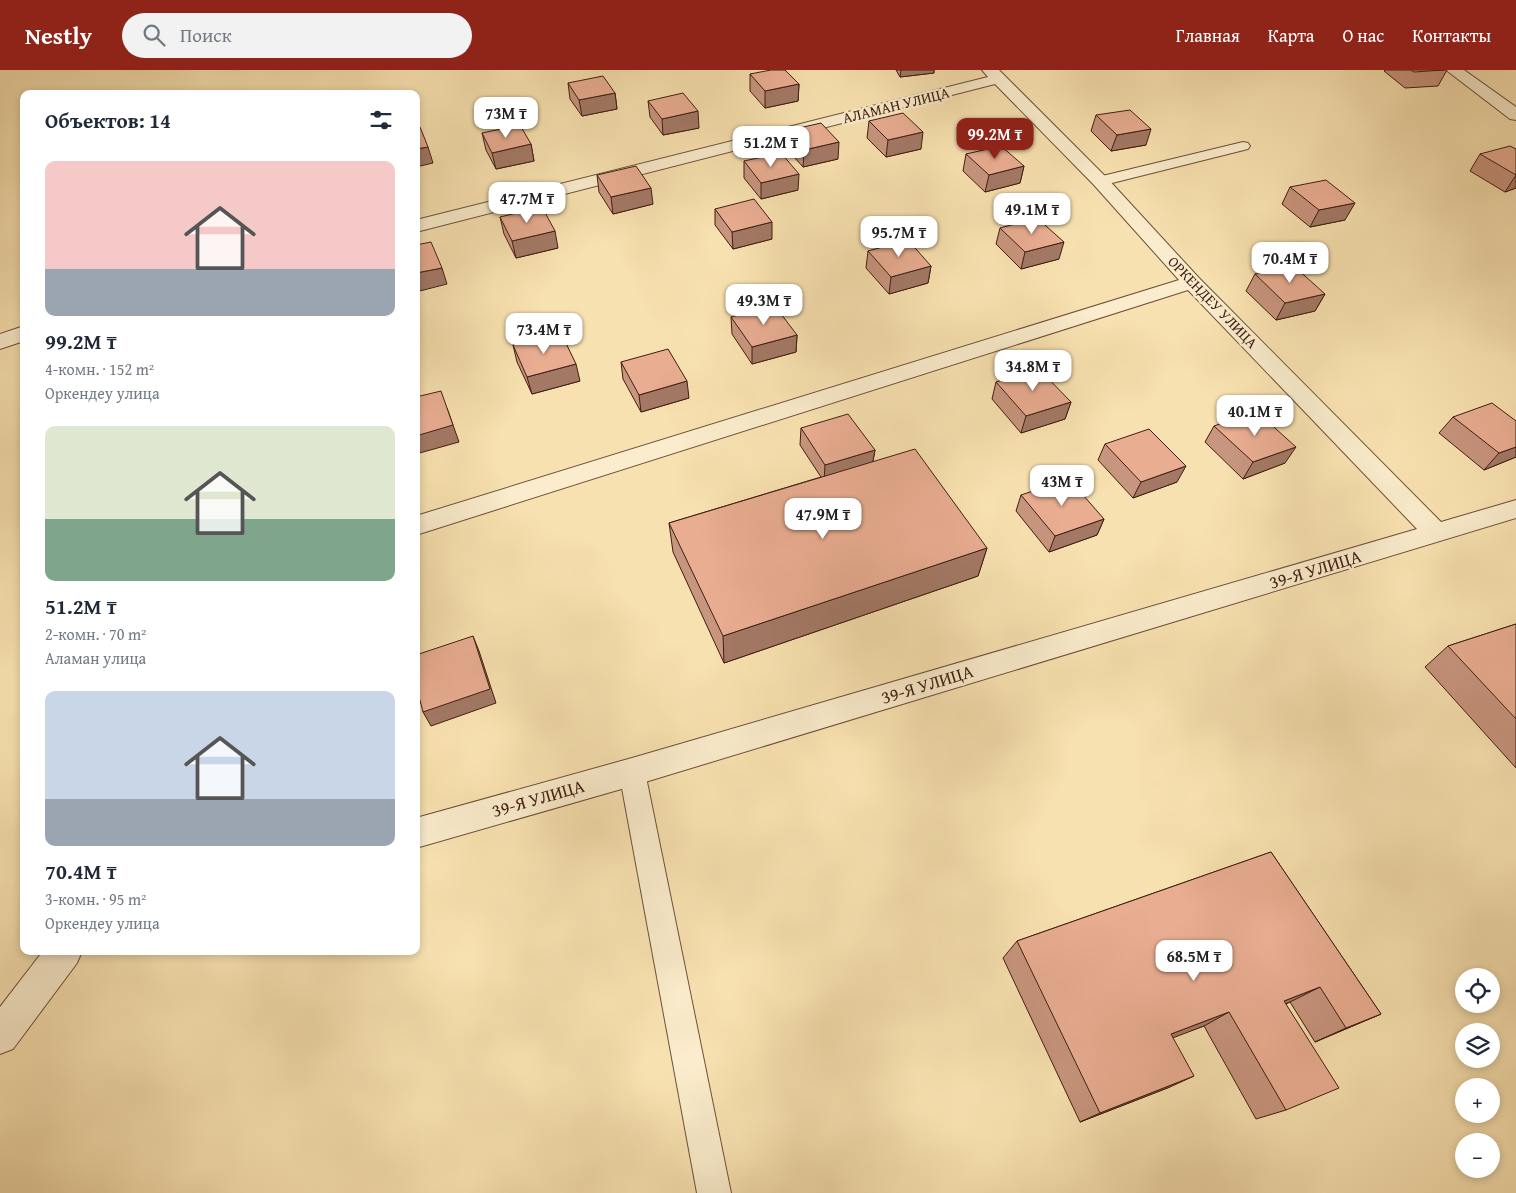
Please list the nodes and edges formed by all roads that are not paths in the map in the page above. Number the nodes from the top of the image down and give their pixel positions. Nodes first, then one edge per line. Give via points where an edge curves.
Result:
1 (1454, 70) edge
2 (994, 74) edge
3 (1516, 115) edge
4 (1243, 146) dead end
5 (1100, 181) junction
6 (420, 225) edge
7 (1192, 282) junction
8 (20, 334) edge
9 (0, 342) edge
10 (1516, 509) edge
11 (420, 525) edge
12 (1436, 533) junction
13 (632, 772) junction
14 (420, 832) edge
15 (62, 955) edge
16 (0, 1036) edge
17 (714, 1193) edge

1 - 3 street
2 - 5 street, ОРКЕНДЕУ УЛИЦА
2 - 6 street, АЛАМАН УЛИЦА
4 - 5 lane
5 - 7 street, ОРКЕНДЕУ УЛИЦА
7 - 11 street
7 - 12 street, ОРКЕНДЕУ УЛИЦА
8 - 9 street
10 - 12 street, 39-Я УЛИЦА
12 - 13 street, 39-Я УЛИЦА
13 - 14 street, 39-Я УЛИЦА
13 - 17 lane
15 - 16 street

